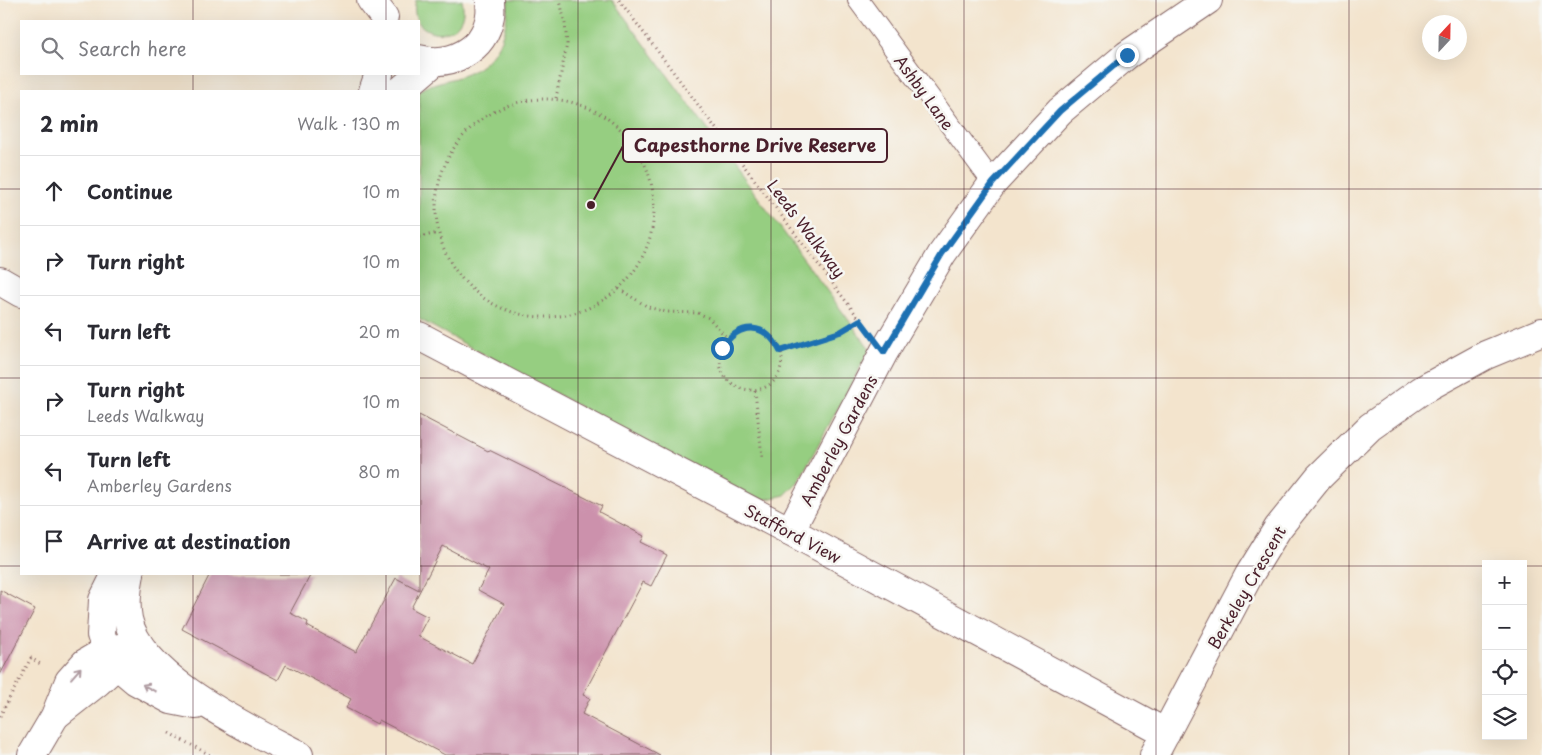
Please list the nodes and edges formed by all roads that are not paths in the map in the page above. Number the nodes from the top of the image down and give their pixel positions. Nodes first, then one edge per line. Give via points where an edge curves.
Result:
1 (490, 0) edge
2 (858, 0) edge
3 (1208, 0) edge
4 (426, 60) edge
5 (379, 75) edge
6 (413, 75) edge
7 (373, 90) edge
8 (401, 90) edge
9 (993, 183) junction
10 (0, 282) edge
11 (20, 292) edge
12 (1542, 332) edge
13 (420, 337) edge
14 (790, 532) junction
15 (116, 575) edge
16 (130, 575) edge
17 (139, 644) junction
18 (112, 657) junction
19 (212, 709) junction
20 (1160, 744) edge
21 (32, 755) edge
22 (299, 755) edge

1 - 4 street via 486,30 477,44 450,60
2 - 9 lane, Ashby Lane
3 - 9 street, Amberley Gardens via 1127,55 1060,111
5 - 7 street
6 - 8 street
9 - 14 street, Amberley Gardens via 942,254 884,352
10 - 11 street
12 - 20 street, Berkeley Crescent via 1486,355 1422,390 1370,427 1319,477 1268,543
13 - 14 street, Stafford View
14 - 20 street, Stafford View
15 - 18 street via 103,600 101,635
16 - 17 street via 126,594 128,621
17 - 18 street
17 - 19 street via 164,673
19 -> 18 street via 171,700 136,681
18 - 21 street via 55,716
19 - 22 street

